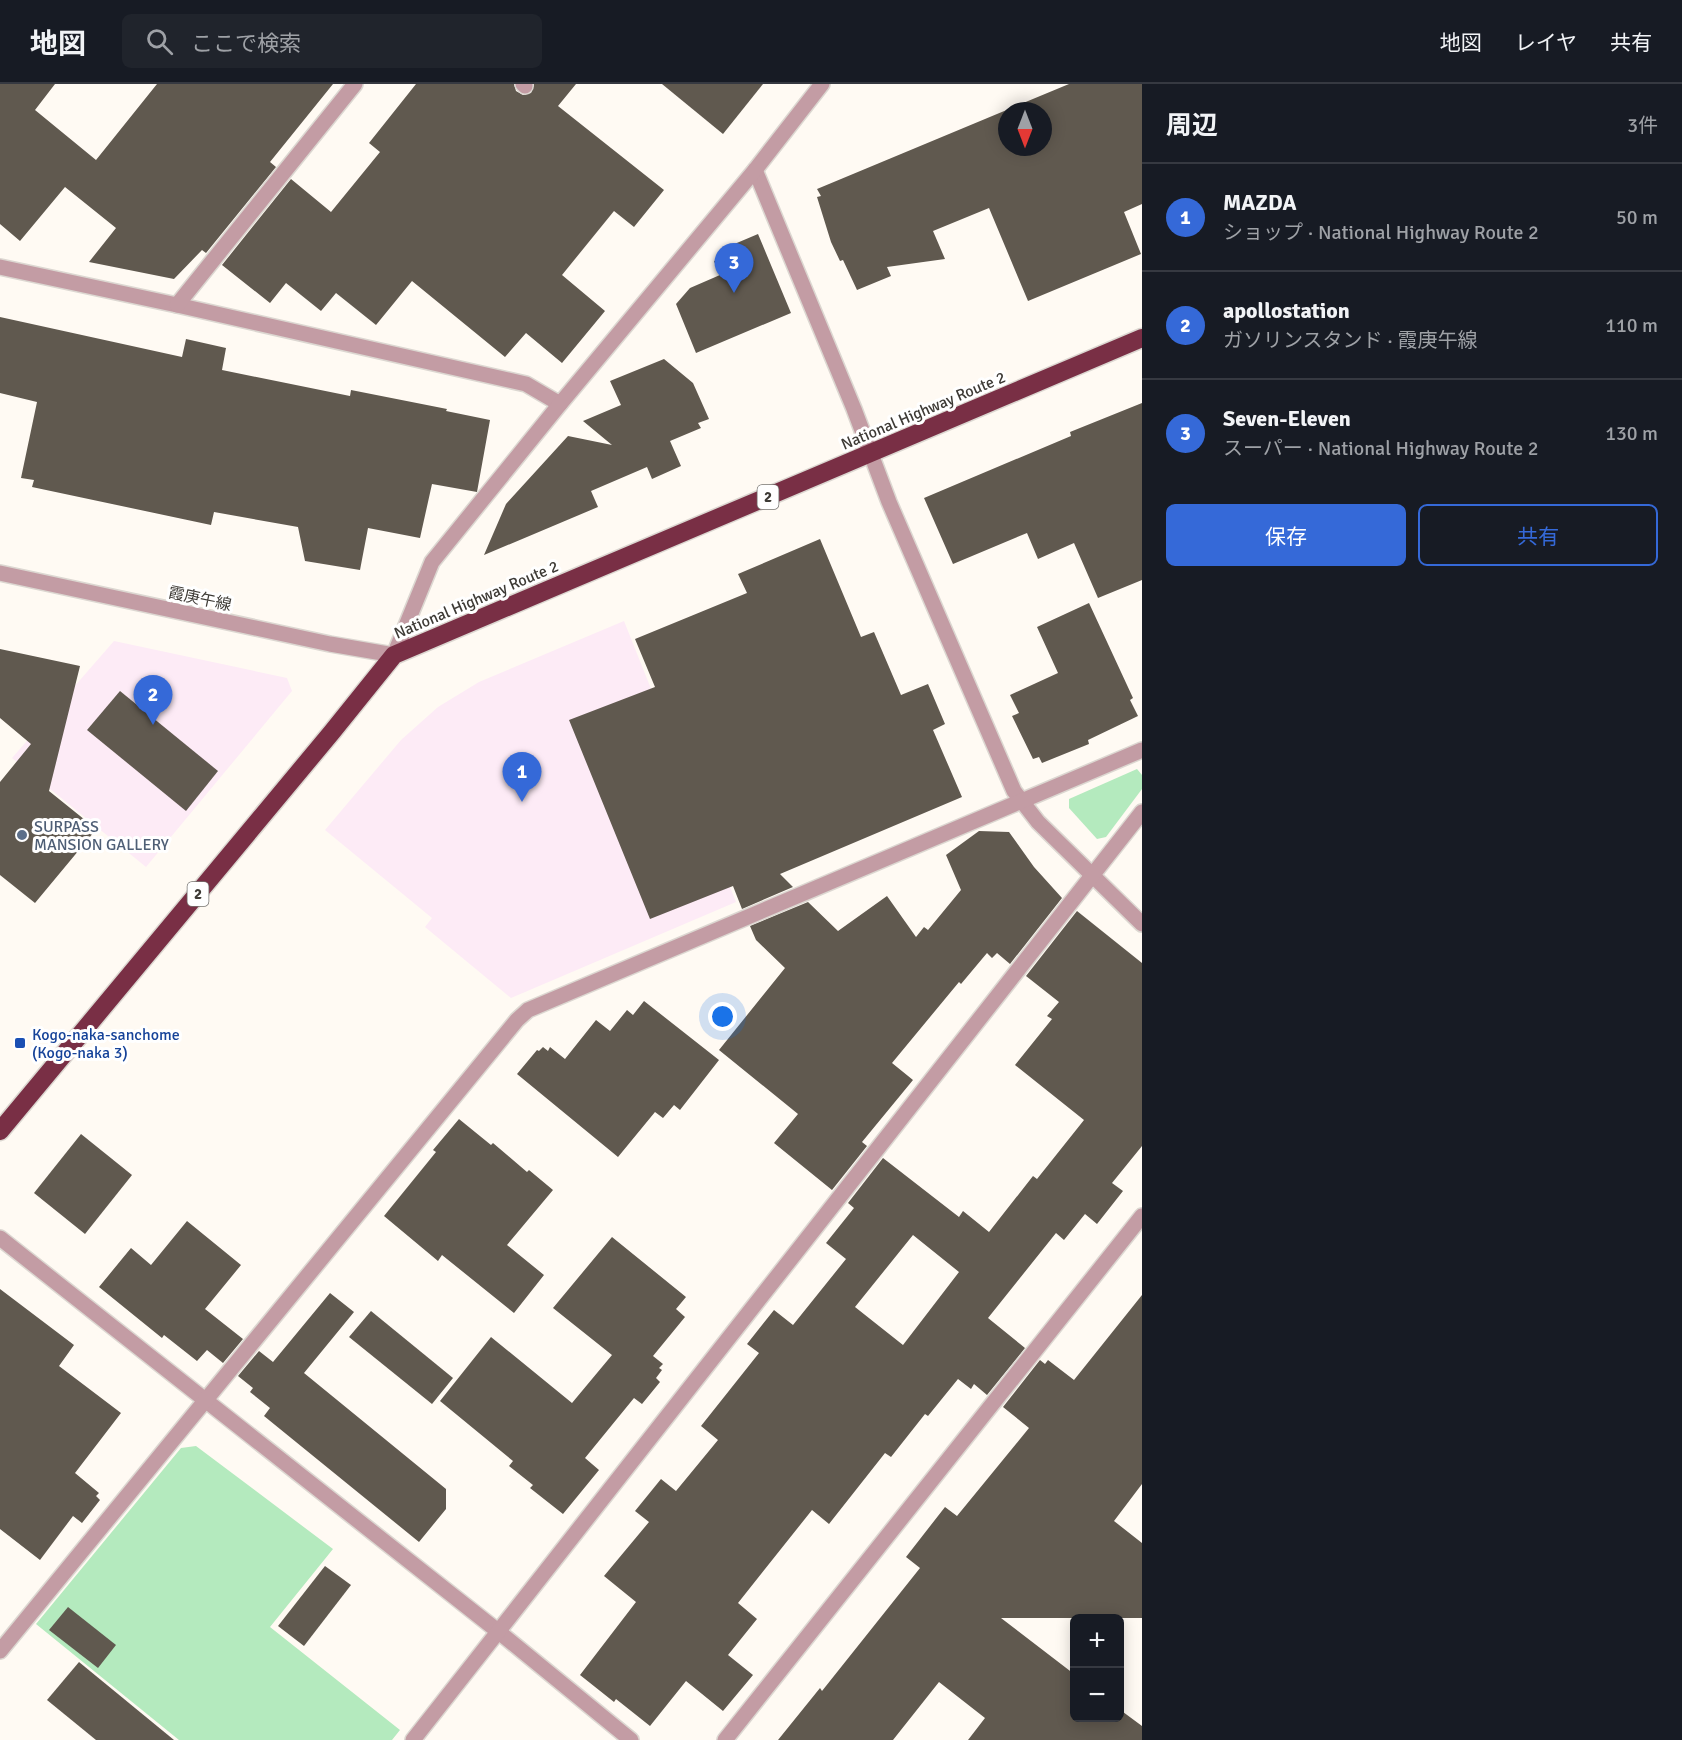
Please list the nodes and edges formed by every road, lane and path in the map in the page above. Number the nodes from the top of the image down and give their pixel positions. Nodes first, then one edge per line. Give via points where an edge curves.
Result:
1 (355, 84) edge
2 (834, 84) edge
3 (815, 87) edge
4 (755, 170) junction
5 (0, 267) edge
6 (177, 305) junction
7 (1142, 338) edge
8 (560, 404) junction
9 (871, 454) junction
10 (0, 573) edge
11 (394, 655) junction
12 (1142, 750) edge
13 (1020, 801) junction
14 (1142, 812) edge
15 (1093, 875) junction
16 (1142, 924) edge
17 (0, 1131) edge
18 (1142, 1216) edge
19 (0, 1238) edge
20 (205, 1401) junction
21 (499, 1632) junction
22 (0, 1651) edge
23 (413, 1740) edge
24 (631, 1740) edge
25 (725, 1740) edge

1 - 6 street
2 - 3 street
3 - 4 street
4 - 8 street
4 - 9 street
5 - 6 street
6 - 8 street via 526,384
7 - 9 highway, National Highway Route 2 / 2
8 - 11 street via 432,562
9 - 11 highway, National Highway Route 2 / 2
9 - 13 street
10 - 11 street, 霞庚午線
11 - 17 highway, National Highway Route 2 / 2
12 - 13 street
13 - 15 street
13 - 20 street via 528,1010
14 - 15 street
15 - 16 street
15 - 21 street
18 - 25 street
19 - 20 street
20 - 21 street
20 - 22 street
21 - 23 street
21 - 24 street

